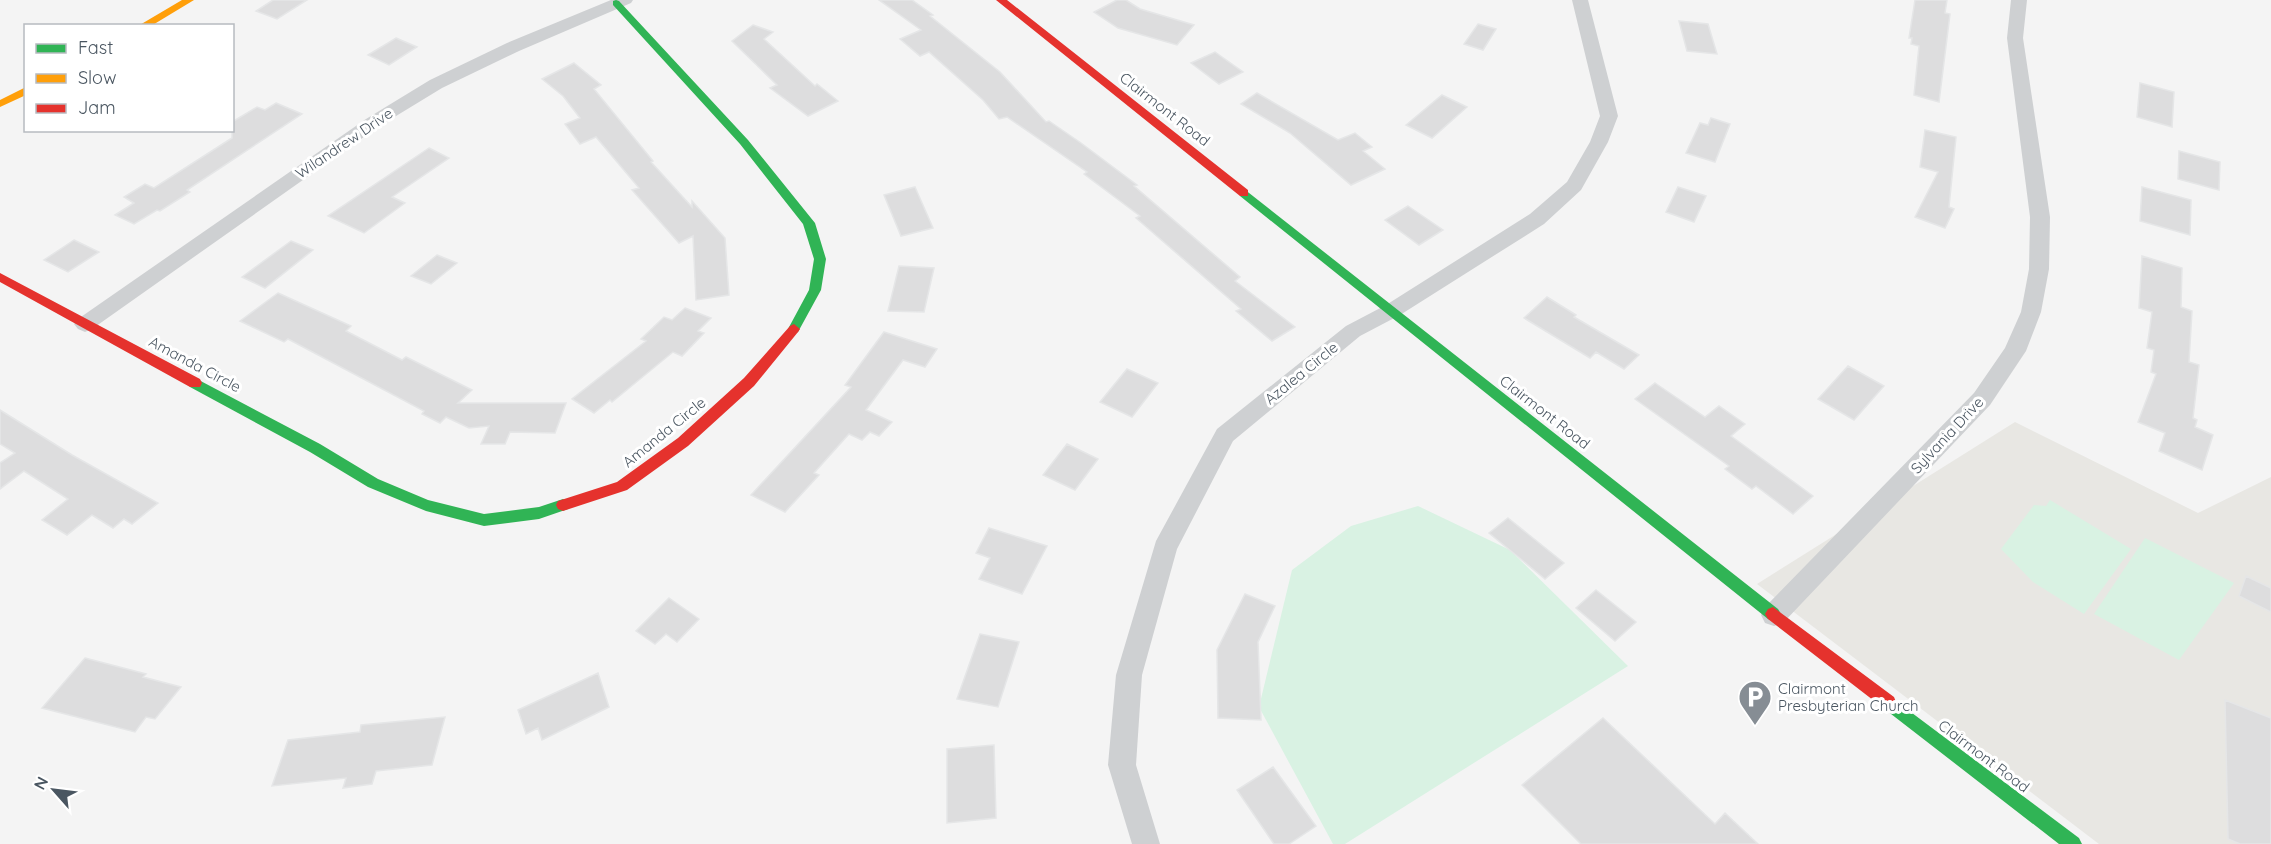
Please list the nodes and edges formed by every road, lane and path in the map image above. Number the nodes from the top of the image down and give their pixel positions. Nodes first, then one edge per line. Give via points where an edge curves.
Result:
1 (189, 0) edge
2 (1001, 0) edge
3 (1580, 0) edge
4 (2019, 0) edge
5 (620, 2) edge
6 (147, 24) edge
7 (24, 91) edge
8 (0, 104) edge
9 (0, 277) edge
10 (1393, 310) junction
11 (85, 324) junction
12 (1774, 615) junction
13 (1146, 844) edge
14 (2073, 844) edge

1 - 6 street
2 - 10 street, Clairmont Road
3 - 10 street, Azalea Circle via 1609,116 1574,186 1537,219
4 - 12 street, Sylvania Drive via 2015,38 2040,217 2031,312 2015,351 1982,399
5 - 11 street, Wilandrew Drive via 436,84 372,123
5 - 11 street, Amanda Circle via 744,142 809,223 820,259 815,290 798,324 749,382 683,442 622,486 538,513 484,520 426,505 373,483
7 - 8 street
9 - 11 street, Amanda Circle
10 - 12 street, Clairmont Road
10 - 13 street, Azalea Circle via 1353,332 1225,435 1165,548 1129,675 1122,765
12 - 14 street, Clairmont Road

